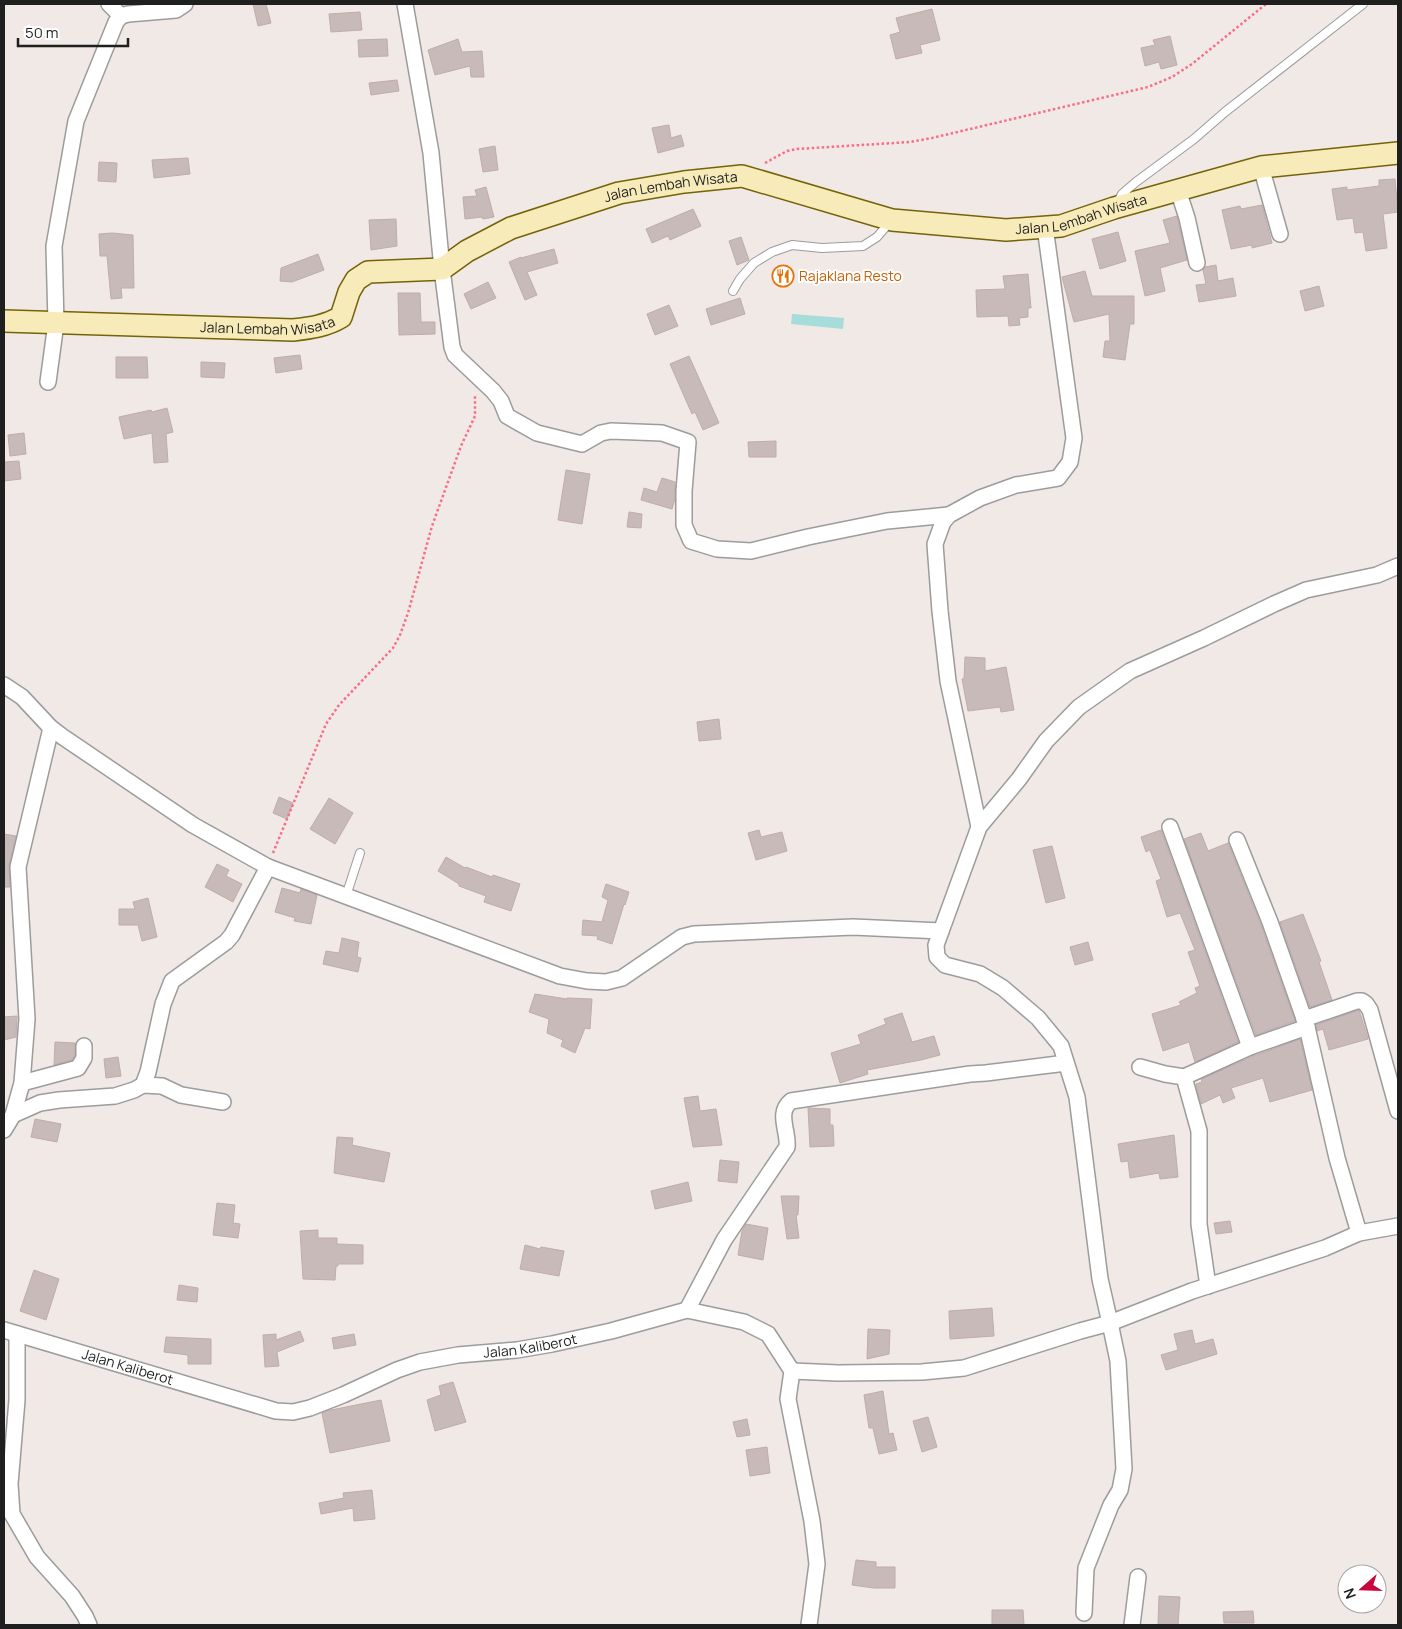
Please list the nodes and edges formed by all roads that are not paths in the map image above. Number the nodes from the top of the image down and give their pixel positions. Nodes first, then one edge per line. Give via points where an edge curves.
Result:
1 (109, 4) edge
2 (185, 4) edge
3 (405, 4) edge
4 (1363, 4) edge
5 (121, 16) junction
6 (1398, 153) edge
7 (1261, 167) junction
8 (1178, 190) junction
9 (1114, 208) junction
10 (892, 220) junction
11 (1045, 227) junction
12 (1280, 234) dead end
13 (1197, 263) dead end
14 (442, 269) junction
15 (733, 291) dead end
16 (4, 321) edge
17 (56, 323) junction
18 (48, 382) dead end
19 (949, 514) junction
20 (1398, 566) edge
21 (4, 685) edge
22 (51, 728) junction
23 (978, 827) junction
24 (1170, 827) dead end
25 (1236, 840) dead end
26 (360, 853) dead end
27 (268, 867) junction
28 (346, 896) junction
29 (941, 931) junction
30 (1306, 1023) junction
31 (84, 1046) dead end
32 (1250, 1047) junction
33 (1066, 1063) junction
34 (1140, 1067) dead end
35 (1184, 1077) junction
36 (22, 1083) junction
37 (144, 1084) junction
38 (223, 1102) dead end
39 (1398, 1111) edge
40 (13, 1115) junction
41 (4, 1130) edge
42 (1398, 1226) edge
43 (1358, 1232) junction
44 (1208, 1286) junction
45 (687, 1310) junction
46 (1110, 1323) junction
47 (10, 1332) edge
48 (792, 1371) junction
49 (10, 1523) edge
50 (1138, 1578) dead end
51 (1084, 1613) dead end
52 (89, 1625) edge
53 (809, 1625) edge
54 (1132, 1625) edge

1 - 5 street
2 - 5 street via 176,10
3 - 14 street via 431,153
4 - 9 lane via 1136,182 1122,194
5 - 17 street via 76,120 54,246
6 - 7 street, Jalan Lembah Wisata
7 - 8 street, Jalan Lembah Wisata
7 - 12 street
8 - 9 street, Jalan Lembah Wisata
8 - 13 street
9 - 11 street, Jalan Lembah Wisata via 1061,226
10 - 11 street, Jalan Lembah Wisata via 990,229
10 - 14 street, Jalan Lembah Wisata via 742,176 684,182 619,193 511,228 467,251
10 - 15 lane via 877,237 863,246 822,248 792,245 772,252 754,263
11 - 19 street via 1074,438 1070,462 1058,478 1016,485
14 - 17 street, Jalan Lembah Wisata via 368,272 356,280 341,317 318,327 293,330
14 - 19 street via 455,355 492,391 507,416 537,433 582,444 611,431 662,433 688,442 684,525 691,541 717,550 751,551 887,521
16 - 17 street, Jalan Lembah Wisata
17 - 18 street
19 - 23 street via 935,544 940,611 948,681
20 - 23 street via 1377,575 1306,590 1130,671 1079,707 1046,741
21 - 22 street via 22,697
22 - 27 street via 193,825
22 - 36 street via 18,867 27,1020
23 - 29 street
24 - 32 street
25 - 30 street
26 - 28 lane
27 - 28 street
27 - 37 street via 232,934 221,946 172,981 163,1004
28 - 29 street via 560,976 586,982 622,978 682,937 694,934 853,927
29 - 33 street via 936,945 937,957 945,965 980,974 1003,988 1038,1018 1061,1046
30 - 32 street
30 - 39 street via 1362,1000 1370,1010
30 - 43 street
31 - 36 street via 84,1058 78,1068
32 - 35 street
33 - 45 street via 791,1101 783,1112 788,1138 786,1147 724,1240
33 - 46 street via 1077,1097 1100,1279
34 - 35 street
35 - 44 street via 1199,1131 1199,1224
36 - 40 street
37 - 38 street via 162,1086 181,1095
37 - 40 street via 115,1096 40,1103
40 - 41 street
42 - 43 street
43 - 44 street via 1325,1248
44 - 46 street
45 - 47 street, Jalan Kaliberot via 552,1344 420,1362 310,1408 293,1412 276,1411
45 - 48 street, Jalan Kaliberot via 744,1322 768,1334
46 - 48 street via 964,1368 922,1372
46 - 51 street via 1118,1361 1124,1468 1120,1490 1086,1568
47 - 49 street via 16,1400
48 - 53 street via 788,1399 812,1521 816,1564
49 - 52 street via 72,1596
50 - 54 street

